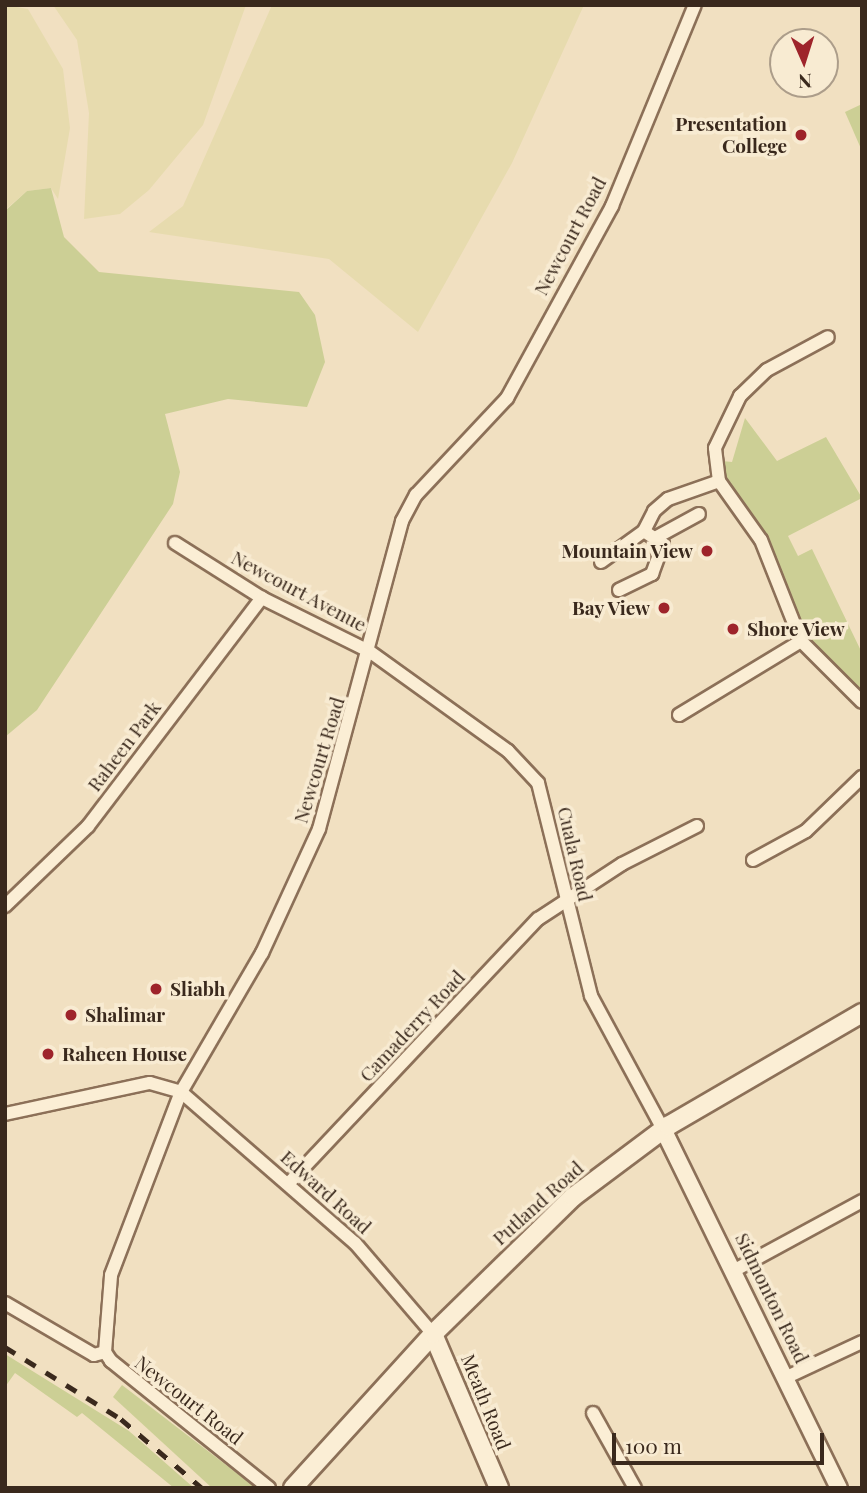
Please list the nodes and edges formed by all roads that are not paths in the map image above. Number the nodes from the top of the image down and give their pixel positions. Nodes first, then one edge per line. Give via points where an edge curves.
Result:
1 (695, 5) edge
2 (828, 337) dead end
3 (719, 481) junction
4 (699, 514) dead end
5 (650, 535) junction
6 (175, 543) dead end
7 (601, 562) dead end
8 (619, 590) dead end
9 (262, 598) junction
10 (801, 641) junction
11 (369, 651) junction
12 (862, 702) edge
13 (679, 715) dead end
14 (862, 777) edge
15 (696, 826) dead end
16 (753, 860) dead end
17 (565, 900) junction
18 (5, 906) edge
19 (862, 1013) edge
20 (181, 1092) junction
21 (5, 1114) edge
22 (663, 1129) junction
23 (289, 1183) junction
24 (862, 1201) edge
25 (736, 1270) junction
26 (5, 1303) edge
27 (433, 1334) junction
28 (862, 1342) edge
29 (105, 1352) junction
30 (788, 1377) junction
31 (593, 1413) dead end
32 (270, 1488) edge
33 (293, 1488) edge
34 (499, 1488) edge
35 (635, 1488) edge
36 (839, 1488) edge

1 - 11 street, Newcourt Road via 611,206 507,398 416,495 402,521
2 - 3 street via 767,370 740,396 715,448
3 - 5 street via 668,499
3 - 10 street via 761,540
4 - 5 street
5 - 7 street
5 - 8 street via 663,544 652,574
6 - 9 street, Newcourt Avenue
9 - 11 street, Newcourt Avenue
9 - 18 street, Raheen Park via 88,826
10 - 12 street
10 - 13 street
11 - 17 street, Cuala Road via 508,751 538,783
11 - 20 street, Newcourt Road via 336,777 295,887
14 - 16 street via 806,831
15 - 17 street, Camaderry Road
17 - 22 street, Cuala Road via 591,996
17 - 23 street, Camaderry Road via 538,919
19 - 22 main road, Putland Road
20 - 21 street via 150,1083
20 - 23 street, Edward Road
20 - 29 street, Newcourt Road via 111,1275
22 - 25 street, Sidmonton Road
22 - 27 main road, Putland Road via 573,1197
23 - 27 street, Edward Road via 366,1253
24 - 25 street
25 - 30 street, Sidmonton Road
26 - 29 street via 94,1355
27 - 33 main road, Putland Road
27 - 34 main road, Meath Road
28 - 30 street
29 - 32 street, Newcourt Road via 127,1377
30 - 36 street, Sidmonton Road
31 - 35 street

